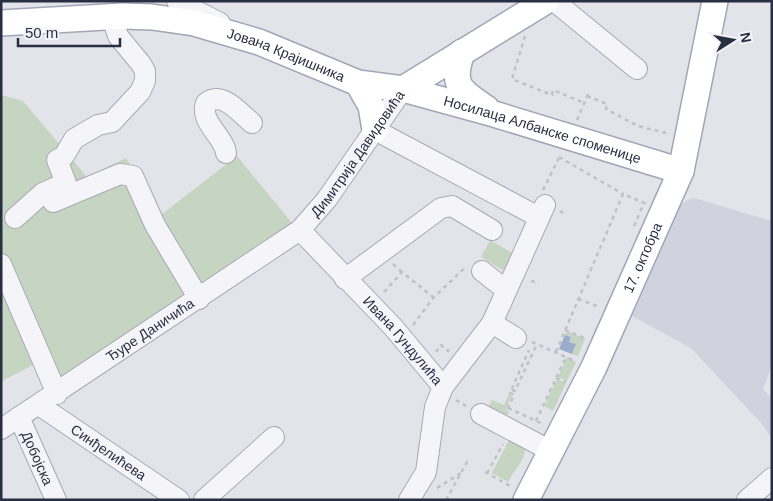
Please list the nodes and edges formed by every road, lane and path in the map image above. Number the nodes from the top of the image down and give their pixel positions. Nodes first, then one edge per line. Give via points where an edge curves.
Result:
1 (178, 1) edge
2 (715, 1) edge
3 (545, 4) edge
4 (112, 17) junction
5 (1, 23) edge
6 (228, 32) junction
7 (462, 52) junction
8 (637, 69) dead end
9 (358, 83) junction
10 (403, 89) junction
11 (589, 92) dead end
12 (587, 96) junction
13 (584, 104) junction
14 (494, 114) junction
15 (252, 123) dead end
16 (375, 130) junction
17 (689, 138) junction
18 (564, 147) junction
19 (226, 153) dead end
20 (681, 172) junction
21 (623, 194) junction
22 (654, 207) junction
23 (538, 209) junction
24 (8, 221) edge
25 (634, 227) dead end
26 (300, 230) junction
27 (492, 230) dead end
28 (1, 264) edge
29 (398, 268) dead end
30 (482, 271) dead end
31 (402, 272) junction
32 (462, 272) dead end
33 (345, 279) junction
34 (539, 282) dead end
35 (378, 286) dead end
36 (528, 287) dead end
37 (506, 290) junction
38 (434, 297) junction
39 (199, 298) junction
40 (578, 299) junction
41 (603, 299) dead end
42 (600, 307) junction
43 (597, 315) dead end
44 (492, 322) junction
45 (565, 330) junction
46 (416, 331) dead end
47 (590, 331) dead end
48 (516, 338) dead end
49 (587, 339) junction
50 (453, 344) dead end
51 (537, 344) junction
52 (584, 347) dead end
53 (556, 352) junction
54 (580, 354) dead end
55 (566, 357) junction
56 (430, 358) dead end
57 (524, 362) junction
58 (528, 364) junction
59 (443, 387) junction
60 (511, 390) junction
61 (57, 394) junction
62 (39, 405) junction
63 (481, 414) dead end
64 (526, 416) dead end
65 (19, 417) junction
66 (536, 421) dead end
67 (506, 423) junction
68 (1, 429) edge
69 (274, 437) dead end
70 (551, 451) junction
71 (468, 463) dead end
72 (461, 472) junction
73 (496, 478) dead end
74 (772, 478) edge
75 (435, 490) dead end
76 (56, 500) edge
77 (179, 500) edge
78 (204, 500) edge
79 (409, 500) edge
80 (446, 500) edge
81 (526, 500) edge
82 (747, 500) edge

1 - 6 street, Јована Крајишника via 220,23
2 - 17 main road, 17. октобра
3 - 7 main road, Димитрија Давидовића
3 - 8 street
3 - 13 path via 512,79 552,95 553,90
4 - 5 main road
4 - 6 main road via 176,20
4 - 24 street via 118,36 145,71 142,87 112,122 98,125 74,139 58,160 66,183 43,193
6 - 9 main road, Јована Крајишника via 269,45
7 - 10 main road, Димитрија Давидовића
7 - 14 main road via 456,80 465,93
9 - 10 main road, Јована Крајишника
9 - 16 main road via 371,106
10 - 14 main road, Носилаца Албанске споменице
10 - 16 street, Димитрија Давидовића
11 - 12 path
12 - 13 path
12 - 17 path via 608,104 606,109 638,126
13 - 18 path
14 - 18 main road, Носилаца Албанске споменице
15 - 19 street via 228,102 214,99 206,103 204,109 208,120
16 - 23 street
16 - 26 street, Димитрија Давидовића via 327,199
17 - 20 main road, 17. октобра
18 - 20 main road, Носилаца Албанске споменице
18 - 21 path
18 - 23 path
20 - 22 main road, 17. октобра
21 - 22 path
21 - 40 path
22 - 25 path
22 - 70 main road, 17. октобра via 594,367
23 - 37 street
24 - 39 street via 120,174 133,176 155,225
26 - 33 street, Ивана Гундулића
26 - 39 street, Ђуре Даничића
27 - 33 street via 452,206 441,208
28 - 61 street
29 - 31 path
30 - 37 street
31 - 35 path via 384,293
31 - 38 path
32 - 38 path
33 - 59 street, Ивана Гундулића via 392,327
34 - 36 path via 531,279
37 - 44 street
38 - 46 path via 412,327
39 - 61 street, Ђуре Даничића
40 - 42 path
40 - 45 path
41 - 42 path
42 - 43 path
44 - 48 street
44 - 59 street
45 - 49 path
45 - 53 path
47 - 49 path
49 - 52 path
50 - 56 path via 448,351 441,345
51 - 53 path
51 - 57 path via 532,342
51 - 58 path
53 - 55 path
54 - 55 path via 577,362
55 - 66 path
57 - 58 path
57 - 60 path
58 - 60 path via 515,391
59 - 79 street, Ивана Гундулића via 435,407 426,472
60 - 67 path via 514,395
61 - 62 street, Ђуре Даничића
62 - 65 street, Ђуре Даничића
62 - 77 street, Синђелићева
63 - 67 street
64 - 67 path
65 - 68 street, Ђуре Даничића
65 - 76 street, Добојска
67 - 70 street
67 - 73 path via 486,473
69 - 78 street
70 - 81 main road, 17. октобра
71 - 72 path
72 - 75 path
72 - 80 path
74 - 82 street

